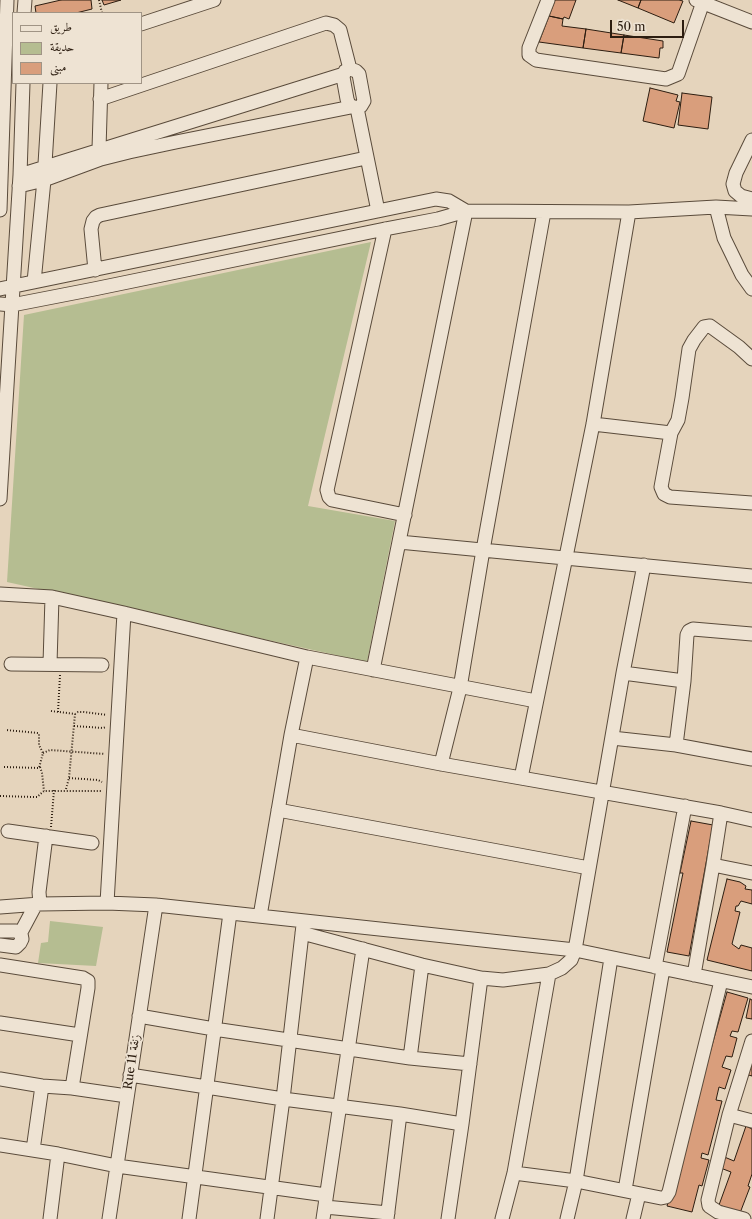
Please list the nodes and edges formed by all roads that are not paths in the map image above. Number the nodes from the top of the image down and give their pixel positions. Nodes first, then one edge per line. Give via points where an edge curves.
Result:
1 (7, 0) edge
2 (25, 0) edge
3 (214, 0) edge
4 (548, 0) edge
5 (699, 1) edge
6 (24, 12) edge
7 (752, 22) edge
8 (142, 24) edge
9 (3, 62) edge
10 (347, 71) junction
11 (22, 84) edge
12 (50, 84) edge
13 (100, 84) edge
14 (100, 99) junction
15 (354, 108) junction
16 (222, 111) junction
17 (206, 116) junction
18 (228, 132) junction
19 (209, 136) junction
20 (752, 140) edge
21 (2, 142) edge
22 (100, 154) junction
23 (366, 158) junction
24 (44, 173) junction
25 (19, 180) junction
26 (752, 198) edge
27 (716, 207) junction
28 (752, 208) edge
29 (0, 210) edge
30 (378, 211) junction
31 (466, 211) junction
32 (544, 212) junction
33 (629, 212) junction
34 (385, 229) junction
35 (95, 270) junction
36 (34, 282) junction
37 (13, 287) junction
38 (0, 289) edge
39 (752, 289) edge
40 (6, 305) edge
41 (752, 359) edge
42 (593, 424) junction
43 (671, 433) junction
44 (0, 499) edge
45 (752, 503) edge
46 (405, 514) junction
47 (399, 542) junction
48 (483, 550) junction
49 (565, 559) junction
50 (644, 565) junction
51 (752, 576) edge
52 (0, 594) edge
53 (52, 597) junction
54 (124, 613) junction
55 (752, 634) edge
56 (307, 657) junction
57 (11, 664) dead end
58 (55, 664) junction
59 (102, 665) dead end
60 (373, 670) junction
61 (623, 673) junction
62 (684, 681) junction
63 (460, 688) junction
64 (536, 702) junction
65 (291, 735) junction
66 (612, 738) junction
67 (676, 745) junction
68 (752, 759) edge
69 (441, 764) junction
70 (521, 778) junction
71 (601, 792) junction
72 (685, 806) junction
73 (278, 810) junction
74 (721, 813) junction
75 (752, 820) edge
76 (8, 831) dead end
77 (48, 837) junction
78 (92, 843) dead end
79 (713, 865) junction
80 (589, 868) junction
81 (752, 873) edge
82 (107, 903) junction
83 (38, 904) junction
84 (156, 905) junction
85 (0, 907) edge
86 (230, 913) junction
87 (260, 916) junction
88 (303, 927) junction
89 (0, 931) edge
90 (20, 934) junction
91 (0, 945) edge
92 (363, 949) junction
93 (575, 950) junction
94 (611, 958) junction
95 (0, 965) edge
96 (422, 965) junction
97 (659, 968) junction
98 (548, 974) junction
99 (694, 975) junction
100 (481, 978) junction
101 (721, 981) junction
102 (752, 987) edge
103 (139, 1016) junction
104 (0, 1023) edge
105 (214, 1029) junction
106 (80, 1035) junction
107 (290, 1040) junction
108 (752, 1041) edge
109 (348, 1049) junction
110 (410, 1058) junction
111 (470, 1064) junction
112 (130, 1075) junction
113 (0, 1079) edge
114 (42, 1086) junction
115 (207, 1087) junction
116 (72, 1088) junction
117 (127, 1096) junction
118 (283, 1099) junction
119 (340, 1107) junction
120 (400, 1114) junction
121 (729, 1115) junction
122 (752, 1121) edge
123 (462, 1124) junction
124 (1, 1149) edge
125 (33, 1150) junction
126 (58, 1154) junction
127 (117, 1166) junction
128 (514, 1173) junction
129 (194, 1175) junction
130 (576, 1181) junction
131 (270, 1186) junction
132 (626, 1190) junction
133 (639, 1194) junction
134 (325, 1207) edge
135 (388, 1216) edge
136 (50, 1219) edge
137 (109, 1219) edge
138 (189, 1219) edge
139 (266, 1219) edge
140 (448, 1219) edge
141 (502, 1219) edge
142 (567, 1219) edge
143 (633, 1219) edge
144 (744, 1219) edge

1 - 9 street
2 - 6 street
3 - 8 street
4 - 5 street via 529,48 529,55 536,60 666,79 678,74
5 - 7 street
9 - 21 street
10 - 14 street via 340,30 326,23
10 - 15 street via 356,71 359,74 364,100 361,106
10 - 16 street
11 - 25 street
12 - 24 street
13 - 14 street
14 - 22 street
15 - 18 street
15 - 23 street
16 - 17 street
16 - 18 street via 230,121
17 - 19 street via 202,126
17 - 22 street
18 - 19 street
19 - 22 street
20 - 26 street via 740,162 733,184 742,196
21 - 29 street
22 - 24 street
23 - 30 street
23 - 35 street via 100,215 96,217 91,229
24 - 25 street
24 - 36 street
25 - 37 street
27 - 28 street
27 - 33 street
27 - 39 street via 724,238 742,275
30 - 31 street via 436,199 449,201
30 - 35 street
31 - 32 street
31 - 34 street
31 - 46 street
32 - 33 street
32 - 48 street
33 - 42 street
34 - 40 street
34 - 46 street via 327,490 332,500
35 - 36 street
36 - 37 street
37 - 38 street
37 - 40 street
40 - 44 street
41 - 43 street via 716,329 704,326 689,349 678,420
42 - 43 street
42 - 49 street
43 - 45 street via 661,487 664,494 670,497
46 - 47 street
47 - 48 street
47 - 60 street
48 - 49 street
48 - 63 street
49 - 50 street
49 - 64 street
50 - 51 street
50 - 61 street
52 - 53 street
53 - 54 street
53 - 58 street
54 - 56 street
54 - 82 street via 113,722 116,754
55 - 62 street via 693,629 689,631
56 - 60 street
56 - 65 street
57 - 58 street
58 - 59 street
60 - 63 street
61 - 62 street
61 - 66 street
62 - 67 street
63 - 64 street
63 - 69 street
64 - 70 street
65 - 69 street
65 - 73 street
66 - 67 street
66 - 71 street
67 - 68 street
69 - 70 street
70 - 71 street
71 - 72 street
71 - 80 street
72 - 74 street
72 - 97 street
73 - 80 street
73 - 87 street
74 - 75 street
74 - 79 street
76 - 77 street
77 - 78 street
77 - 83 street
79 - 81 street
79 - 99 street
80 - 93 street
82 - 83 street
82 - 84 street
83 - 85 street
83 - 90 street
84 - 86 street
84 - 103 street, Rue 11 زنقة
86 - 87 street
86 - 105 street
87 - 88 street
88 - 92 street
88 - 93 street
88 - 107 street
89 - 90 street via 16,931
90 - 91 street via 22,939 16,947
92 - 96 street
92 - 109 street
93 - 94 street
93 - 98 street via 571,960 562,968
94 - 97 street
94 - 130 street
95 - 106 street via 84,978 88,981
96 - 100 street
96 - 110 street
97 - 99 street
97 - 132 street
98 - 100 street via 503,980
98 - 128 street
99 - 101 street
100 - 111 street
101 - 102 street
101 - 133 street via 669,1192 662,1198
103 - 105 street
103 - 112 street, Rue 11 زنقة
104 - 106 street
105 - 107 street
105 - 115 street
106 - 116 street
107 - 109 street
107 - 118 street
108 - 121 street
109 - 110 street
109 - 119 street
110 - 111 street
111 - 123 street
112 - 115 street
112 - 117 street, Rue 11 زنقة
113 - 114 street
114 - 116 street
114 - 125 street
115 - 118 street
115 - 129 street
116 - 117 street
117 - 127 street, Rue 11 زنقة
118 - 119 street
118 - 131 street
119 - 120 street
119 - 134 street
120 - 123 street
120 - 135 street
121 - 122 street
121 - 144 street via 708,1200 709,1206 718,1212
123 - 140 street
124 - 125 street
125 - 126 street
126 - 127 street
126 - 136 street
127 - 129 street
127 - 137 street, Rue 11 زنقة
128 - 130 street
128 - 141 street
129 - 131 street
129 - 138 street
130 - 132 street
130 - 142 street
131 - 134 street
131 - 139 street
132 - 133 street
133 - 143 street
134 - 135 street

